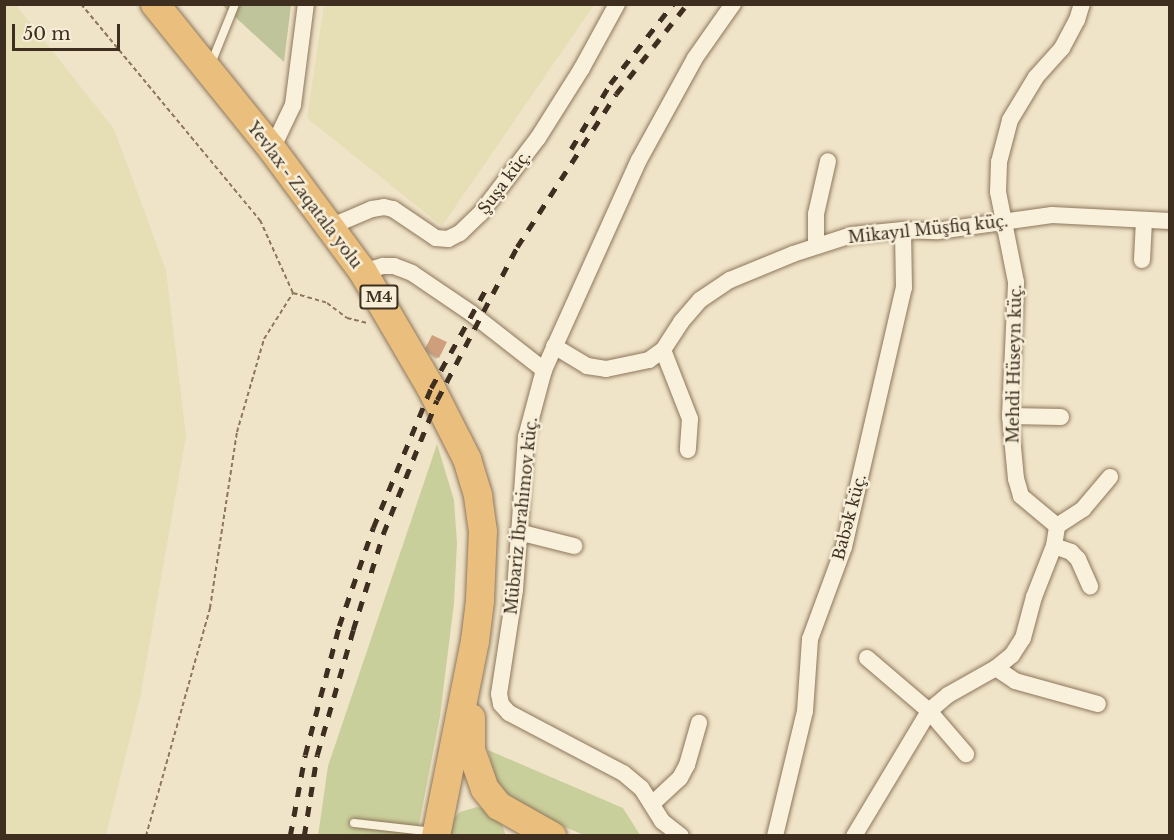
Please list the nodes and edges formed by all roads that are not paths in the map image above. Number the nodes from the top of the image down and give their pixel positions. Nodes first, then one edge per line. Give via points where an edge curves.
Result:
1 (154, 4) edge
2 (235, 4) edge
3 (306, 4) edge
4 (617, 4) edge
5 (733, 4) edge
6 (1082, 4) edge
7 (209, 69) junction
8 (272, 149) junction
9 (828, 161) dead end
10 (1144, 220) junction
11 (1002, 221) junction
12 (1170, 221) edge
13 (332, 226) junction
14 (903, 230) junction
15 (816, 246) junction
16 (1142, 260) dead end
17 (363, 272) junction
18 (554, 346) junction
19 (663, 350) junction
20 (544, 370) junction
21 (1010, 416) junction
22 (1061, 417) dead end
23 (688, 450) dead end
24 (1110, 477) dead end
25 (1057, 526) junction
26 (518, 531) junction
27 (574, 546) dead end
28 (1054, 546) junction
29 (1090, 586) dead end
30 (475, 641) junction
31 (867, 658) dead end
32 (996, 668) junction
33 (1098, 704) dead end
34 (929, 711) junction
35 (699, 723) dead end
36 (966, 754) dead end
37 (652, 804) junction
38 (499, 806) junction
39 (354, 823) dead end
40 (436, 834) edge
41 (515, 836) edge
42 (552, 836) edge
43 (681, 836) edge
44 (775, 836) edge
45 (854, 836) edge

1 - 7 highway, Yevlax - Zaqatala yolu / M4
2 - 7 lane
3 - 8 street via 293,105
4 - 13 street, Şuşa küç. via 538,138 480,214 460,233 448,239 436,238 384,207 372,208
5 - 18 street, Mübariz İbrahimov küç. via 695,58 639,160
6 - 11 street, Mehdi Hüseyn küç. via 1062,48 1036,77 1010,120 999,162
7 - 8 highway, Yevlax - Zaqatala yolu / M4
8 - 13 highway, Yevlax - Zaqatala yolu / M4
9 - 15 street via 816,214
10 - 11 street, Mikayıl Müşfiq küç. via 1083,215
10 - 12 street, Mikayıl Müşfiq küç.
10 - 16 street
11 - 14 street, Mikayıl Müşfiq küç. via 938,231
11 - 21 street, Mehdi Hüseyn küç. via 1016,282
13 - 17 highway, Yevlax - Zaqatala yolu / M4
14 - 15 street, Mikayıl Müşfiq küç. via 852,235
14 - 44 street, Babək küç. via 904,288 844,547 810,639 805,711
15 - 19 street, Mikayıl Müşfiq küç. via 730,280 700,300
17 - 20 street via 394,266 412,273
17 - 30 highway, Yevlax - Zaqatala yolu / M4 via 467,459 483,531
18 - 19 street, Mikayıl Müşfiq küç. via 587,366 606,369 649,360
18 - 20 street, Mübariz İbrahimov küç.
19 - 23 street via 690,419
20 - 26 street, Mübariz İbrahimov küç. via 526,437
21 - 22 street
21 - 25 street, Mehdi Hüseyn küç. via 1016,479 1022,496
24 - 25 street via 1083,509
25 - 28 street
26 - 27 street
26 - 37 street, Mübariz İbrahimov küç. via 515,590 501,670 501,704 509,713 622,773 641,788
28 - 29 street via 1078,559
28 - 32 street via 1023,638 1012,655
30 - 38 highway via 471,750 485,789
30 - 40 highway
31 - 34 street
32 - 33 street via 1015,681
32 - 34 street via 948,695
34 - 36 street
34 - 45 street
35 - 37 street via 680,778
37 - 43 street, Mübariz İbrahimov küç. via 662,821
38 - 40 highway via 482,799 464,800 443,816
38 - 41 highway via 510,819
38 - 42 highway
39 - 40 lane

